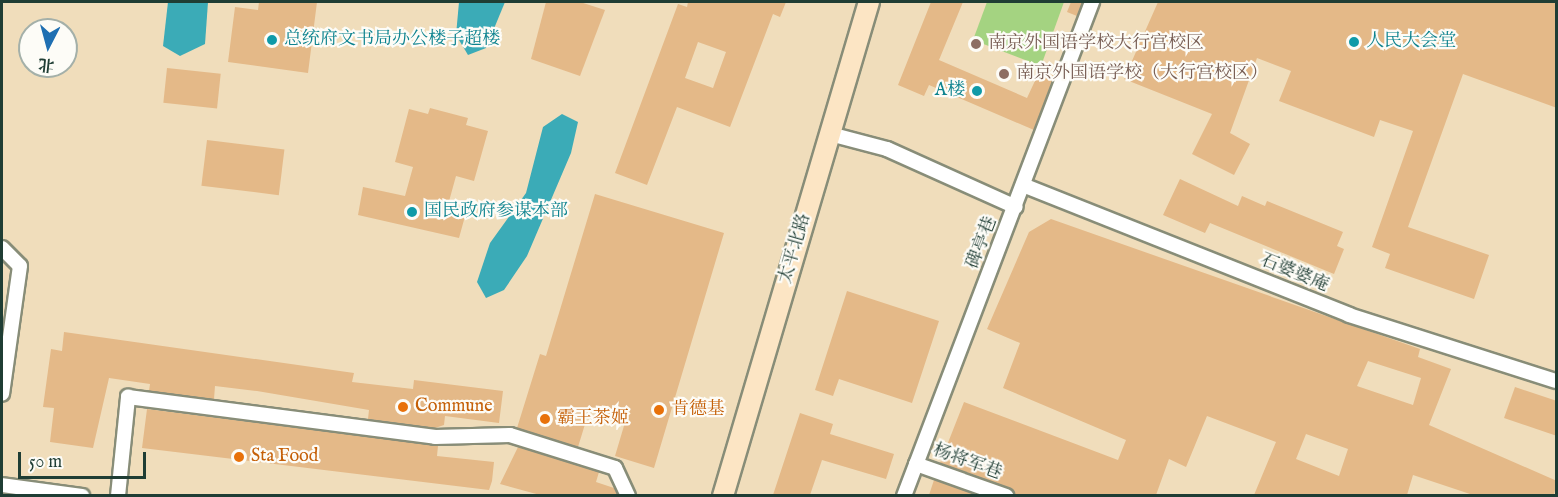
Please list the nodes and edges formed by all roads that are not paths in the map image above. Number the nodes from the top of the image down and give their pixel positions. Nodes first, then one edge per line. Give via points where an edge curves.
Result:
1 (869, 2) edge
2 (1092, 2) edge
3 (830, 134) junction
4 (1023, 185) junction
5 (1016, 207) junction
6 (2, 248) edge
7 (1557, 381) edge
8 (2, 394) edge
9 (916, 464) junction
10 (2, 485) edge
11 (82, 495) edge
12 (118, 495) edge
13 (628, 495) edge
14 (723, 495) edge
15 (904, 495) edge
16 (1006, 495) edge

1 - 3 main road, 太平北路
2 - 4 street, 碑亭巷
3 - 5 street via 887,149
3 - 14 main road, 太平北路
4 - 5 street, 碑亭巷
4 - 7 street, 石婆婆庵 via 1348,315
5 - 9 street, 碑亭巷
6 - 8 street via 20,266
9 - 15 street, 碑亭巷
9 - 16 street, 杨将军巷
10 - 11 street
12 - 13 street via 128,396 435,437 510,435 615,468

